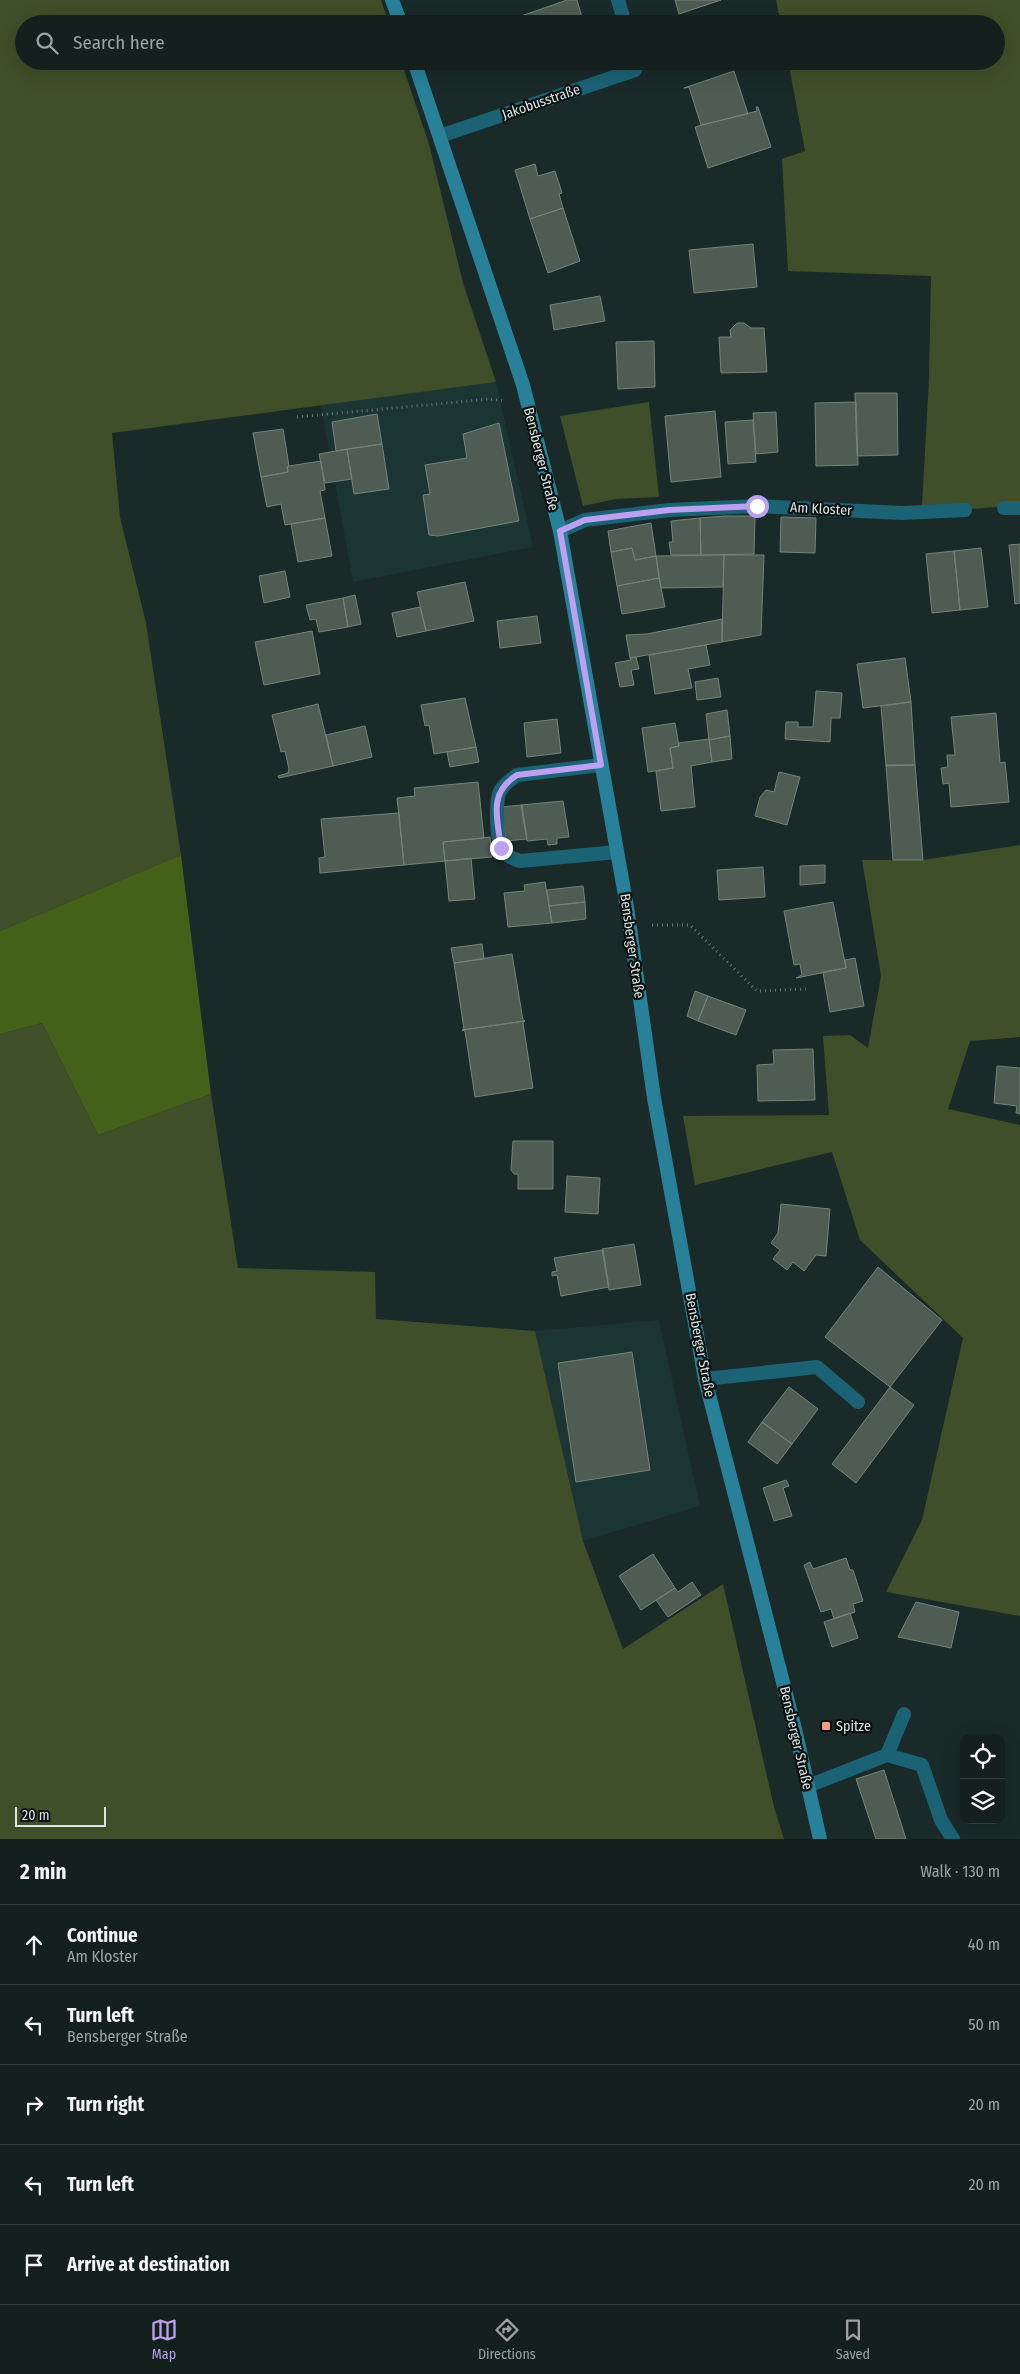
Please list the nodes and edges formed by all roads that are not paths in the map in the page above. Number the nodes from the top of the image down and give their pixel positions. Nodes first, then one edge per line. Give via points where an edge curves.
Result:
1 (392, 0) edge
2 (618, 0) edge
3 (397, 15) edge
4 (622, 15) edge
5 (417, 70) edge
6 (635, 70) edge
7 (440, 136) junction
8 (1004, 508) dead end
9 (1020, 508) edge
10 (965, 510) dead end
11 (560, 531) junction
12 (601, 765) junction
13 (617, 852) junction
14 (705, 1380) junction
15 (858, 1402) dead end
16 (904, 1714) dead end
17 (887, 1755) junction
18 (808, 1786) junction
19 (820, 1839) edge
20 (954, 1839) edge

1 - 3 main road
2 - 4 street
5 - 7 main road, Bensberger Straße
6 - 7 street, Jakobusstraße
7 - 11 main road, Bensberger Straße via 528,404
8 - 9 street
10 - 11 street, Am Kloster via 902,513 757,506 669,510 585,520
11 - 12 main road, Bensberger Straße
12 - 13 main road, Bensberger Straße
12 - 13 street via 517,775 508,781 496,804 501,848 511,858 520,861
13 - 14 main road, Bensberger Straße via 654,1098
14 - 15 street via 817,1367
14 - 18 main road, Bensberger Straße
16 - 17 street
17 - 18 street
17 - 20 street via 922,1765 941,1820
18 - 19 main road, Bensberger Straße

